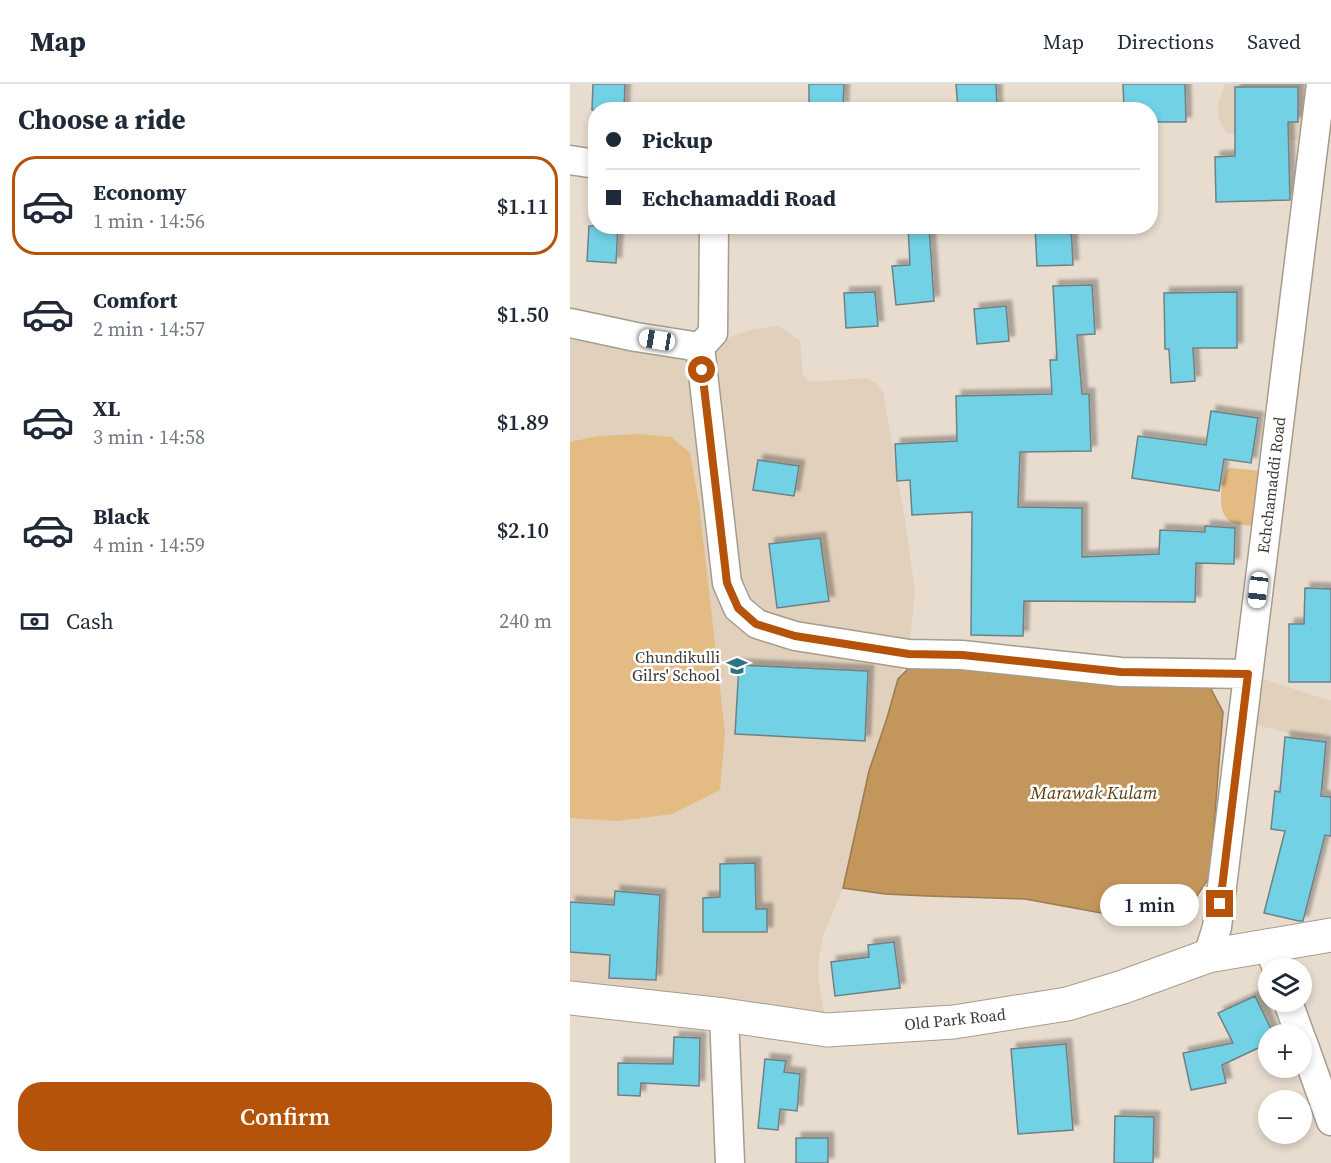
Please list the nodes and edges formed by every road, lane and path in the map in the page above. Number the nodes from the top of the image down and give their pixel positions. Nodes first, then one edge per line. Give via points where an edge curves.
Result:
1 (1321, 84) edge
2 (570, 160) edge
3 (588, 163) edge
4 (714, 234) edge
5 (570, 323) edge
6 (700, 347) junction
7 (1248, 674) junction
8 (1331, 935) edge
9 (1208, 956) junction
10 (1273, 958) edge
11 (570, 998) edge
12 (723, 1015) junction
13 (1312, 1068) edge
14 (1331, 1121) edge
15 (730, 1163) edge

1 - 7 street, Echchamaddi Road
2 - 3 street
4 - 6 street via 713,333
5 - 6 street
6 - 7 street via 727,583 738,608 756,624 795,636 909,654 962,655 1121,672
7 - 9 street, Echchamaddi Road via 1217,927
8 - 10 street, Old Park Road
9 - 10 street, Old Park Road
9 - 12 street, Old Park Road via 1067,1004 954,1022 827,1030
11 - 12 street, Old Park Road
12 - 15 street
13 - 14 street

